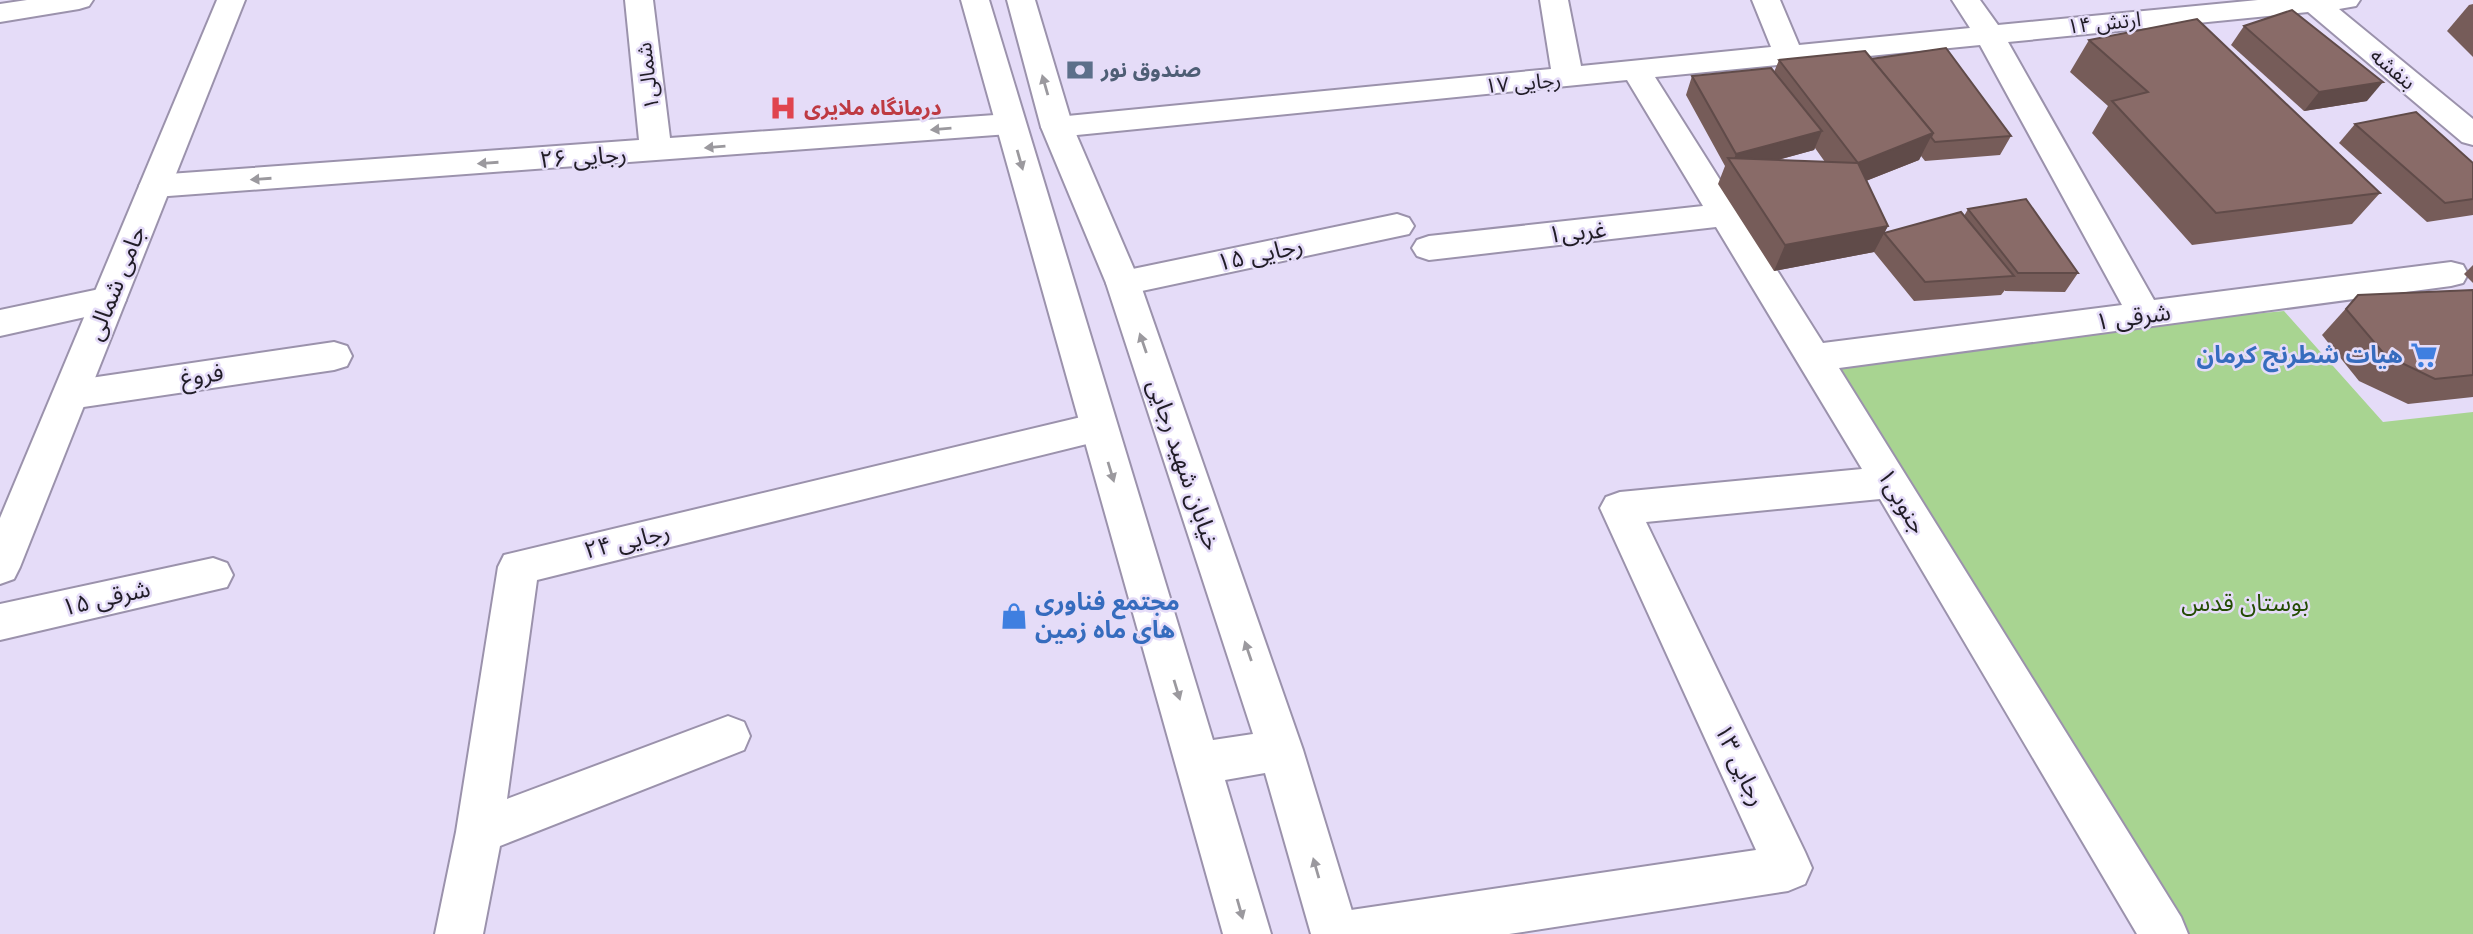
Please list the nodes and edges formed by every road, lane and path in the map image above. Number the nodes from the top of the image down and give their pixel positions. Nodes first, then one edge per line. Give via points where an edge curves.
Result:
1 (79, 0) edge
2 (231, 0) edge
3 (639, 0) edge
4 (975, 0) edge
5 (1021, 0) edge
6 (1554, 0) edge
7 (1766, 0) edge
8 (1966, 0) edge
9 (2346, 0) edge
10 (2314, 3) junction
11 (0, 13) edge
12 (1989, 34) junction
13 (1788, 53) junction
14 (1636, 71) junction
15 (1568, 79) junction
16 (1009, 124) junction
17 (1057, 127) junction
18 (2473, 135) edge
19 (656, 152) junction
20 (155, 186) junction
21 (1725, 215) junction
22 (1397, 226) dead end
23 (1429, 248) dead end
24 (2451, 274) dead end
25 (1123, 283) junction
26 (109, 300) junction
27 (2144, 315) junction
28 (0, 323) edge
29 (334, 356) dead end
30 (1814, 358) junction
31 (70, 395) junction
32 (1098, 428) junction
33 (1890, 482) junction
34 (0, 567) edge
35 (213, 575) dead end
36 (0, 622) edge
37 (728, 736) dead end
38 (1281, 750) junction
39 (1198, 763) junction
40 (479, 832) junction
41 (459, 934) edge
42 (1247, 934) edge
43 (1335, 934) edge
44 (1351, 934) edge
45 (2164, 934) edge

1 - 11 street
2 - 20 street, جامی شمالی
3 - 19 street, شمالی۱
4 - 16 street
17 -> 5 street, خیابان شهید رجایی
6 - 15 street
7 - 13 street
8 - 12 street
9 - 10 street, ارتش ۱۴
10 - 12 street, ارتش ۱۴
10 - 18 street, بنفشه
12 - 13 street, رجایی ۱۷
12 - 27 street
13 - 14 street, رجایی ۱۷
14 - 15 street, رجایی ۱۷
14 - 21 street, جنوبی۱
15 - 17 street, رجایی ۱۷
16 -> 19 street, رجایی ۲۶
16 -> 32 street
17 - 25 street, خیابان شهید رجایی
19 -> 20 street, رجایی ۲۶
20 - 26 street, جامی شمالی
21 - 23 street, غربی۱
21 - 30 street, جنوبی۱
22 - 25 street, رجایی ۱۵
24 - 27 street, شرقی ۱
38 -> 25 street, خیابان شهید رجایی
26 - 28 street
26 - 31 street, جامی شمالی
27 - 30 street, شرقی ۱
29 - 31 street, فروغ
30 - 33 street, جنوبی۱
31 - 34 street, جامی شمالی
32 -> 39 street
32 - 40 street, رجایی ۲۴ via 518,567
33 - 44 street, رجایی ۱۳ via 1620,508 1788,868
33 - 45 street, جنوبی۱
35 - 36 street, شرقی ۱۵
37 - 40 street
38 - 39 street
43 -> 38 street, خیابان شهید رجایی
39 -> 42 street
40 - 41 street, رجایی ۲۴

